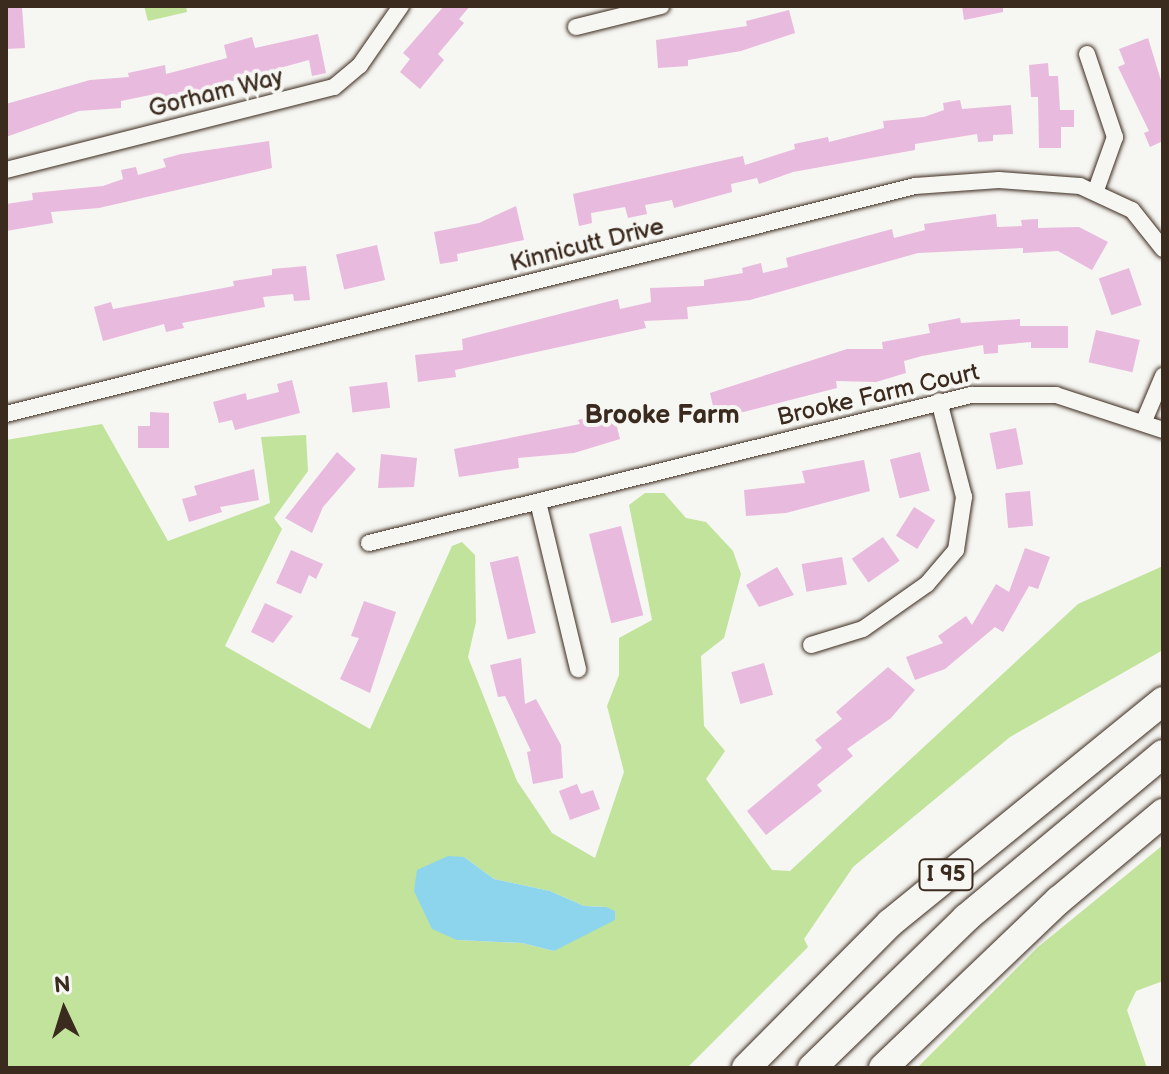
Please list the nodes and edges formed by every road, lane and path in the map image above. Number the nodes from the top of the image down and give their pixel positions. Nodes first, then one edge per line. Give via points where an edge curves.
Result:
1 (401, 6) edge
2 (661, 6) edge
3 (576, 27) dead end
4 (1087, 54) dead end
5 (6, 170) edge
6 (1096, 190) junction
7 (1163, 249) edge
8 (1163, 376) edge
9 (939, 401) junction
10 (6, 414) edge
11 (1144, 421) junction
12 (1163, 430) edge
13 (538, 502) junction
14 (369, 543) dead end
15 (811, 645) dead end
16 (578, 669) dead end
17 (1163, 701) edge
18 (1163, 754) edge
19 (1163, 813) edge
20 (746, 1068) edge
21 (812, 1068) edge
22 (883, 1068) edge

1 - 5 street, Gorham Way via 360,65 334,87
2 - 3 street
4 - 6 street via 1115,137
6 - 7 street, Kinnicutt Drive via 1132,210
6 - 10 street, Kinnicutt Drive via 999,180 915,186
8 - 11 street
9 - 11 street, Brooke Farm Court via 1043,394
9 - 13 street, Brooke Farm Court
9 - 15 street via 964,497 956,550 927,584 863,629
11 - 12 street, Brooke Farm Court
13 - 14 street, Brooke Farm Court
13 - 16 street
17 - 20 highway, I 95 via 890,923
18 - 21 highway via 966,918
19 - 22 highway via 1037,920

